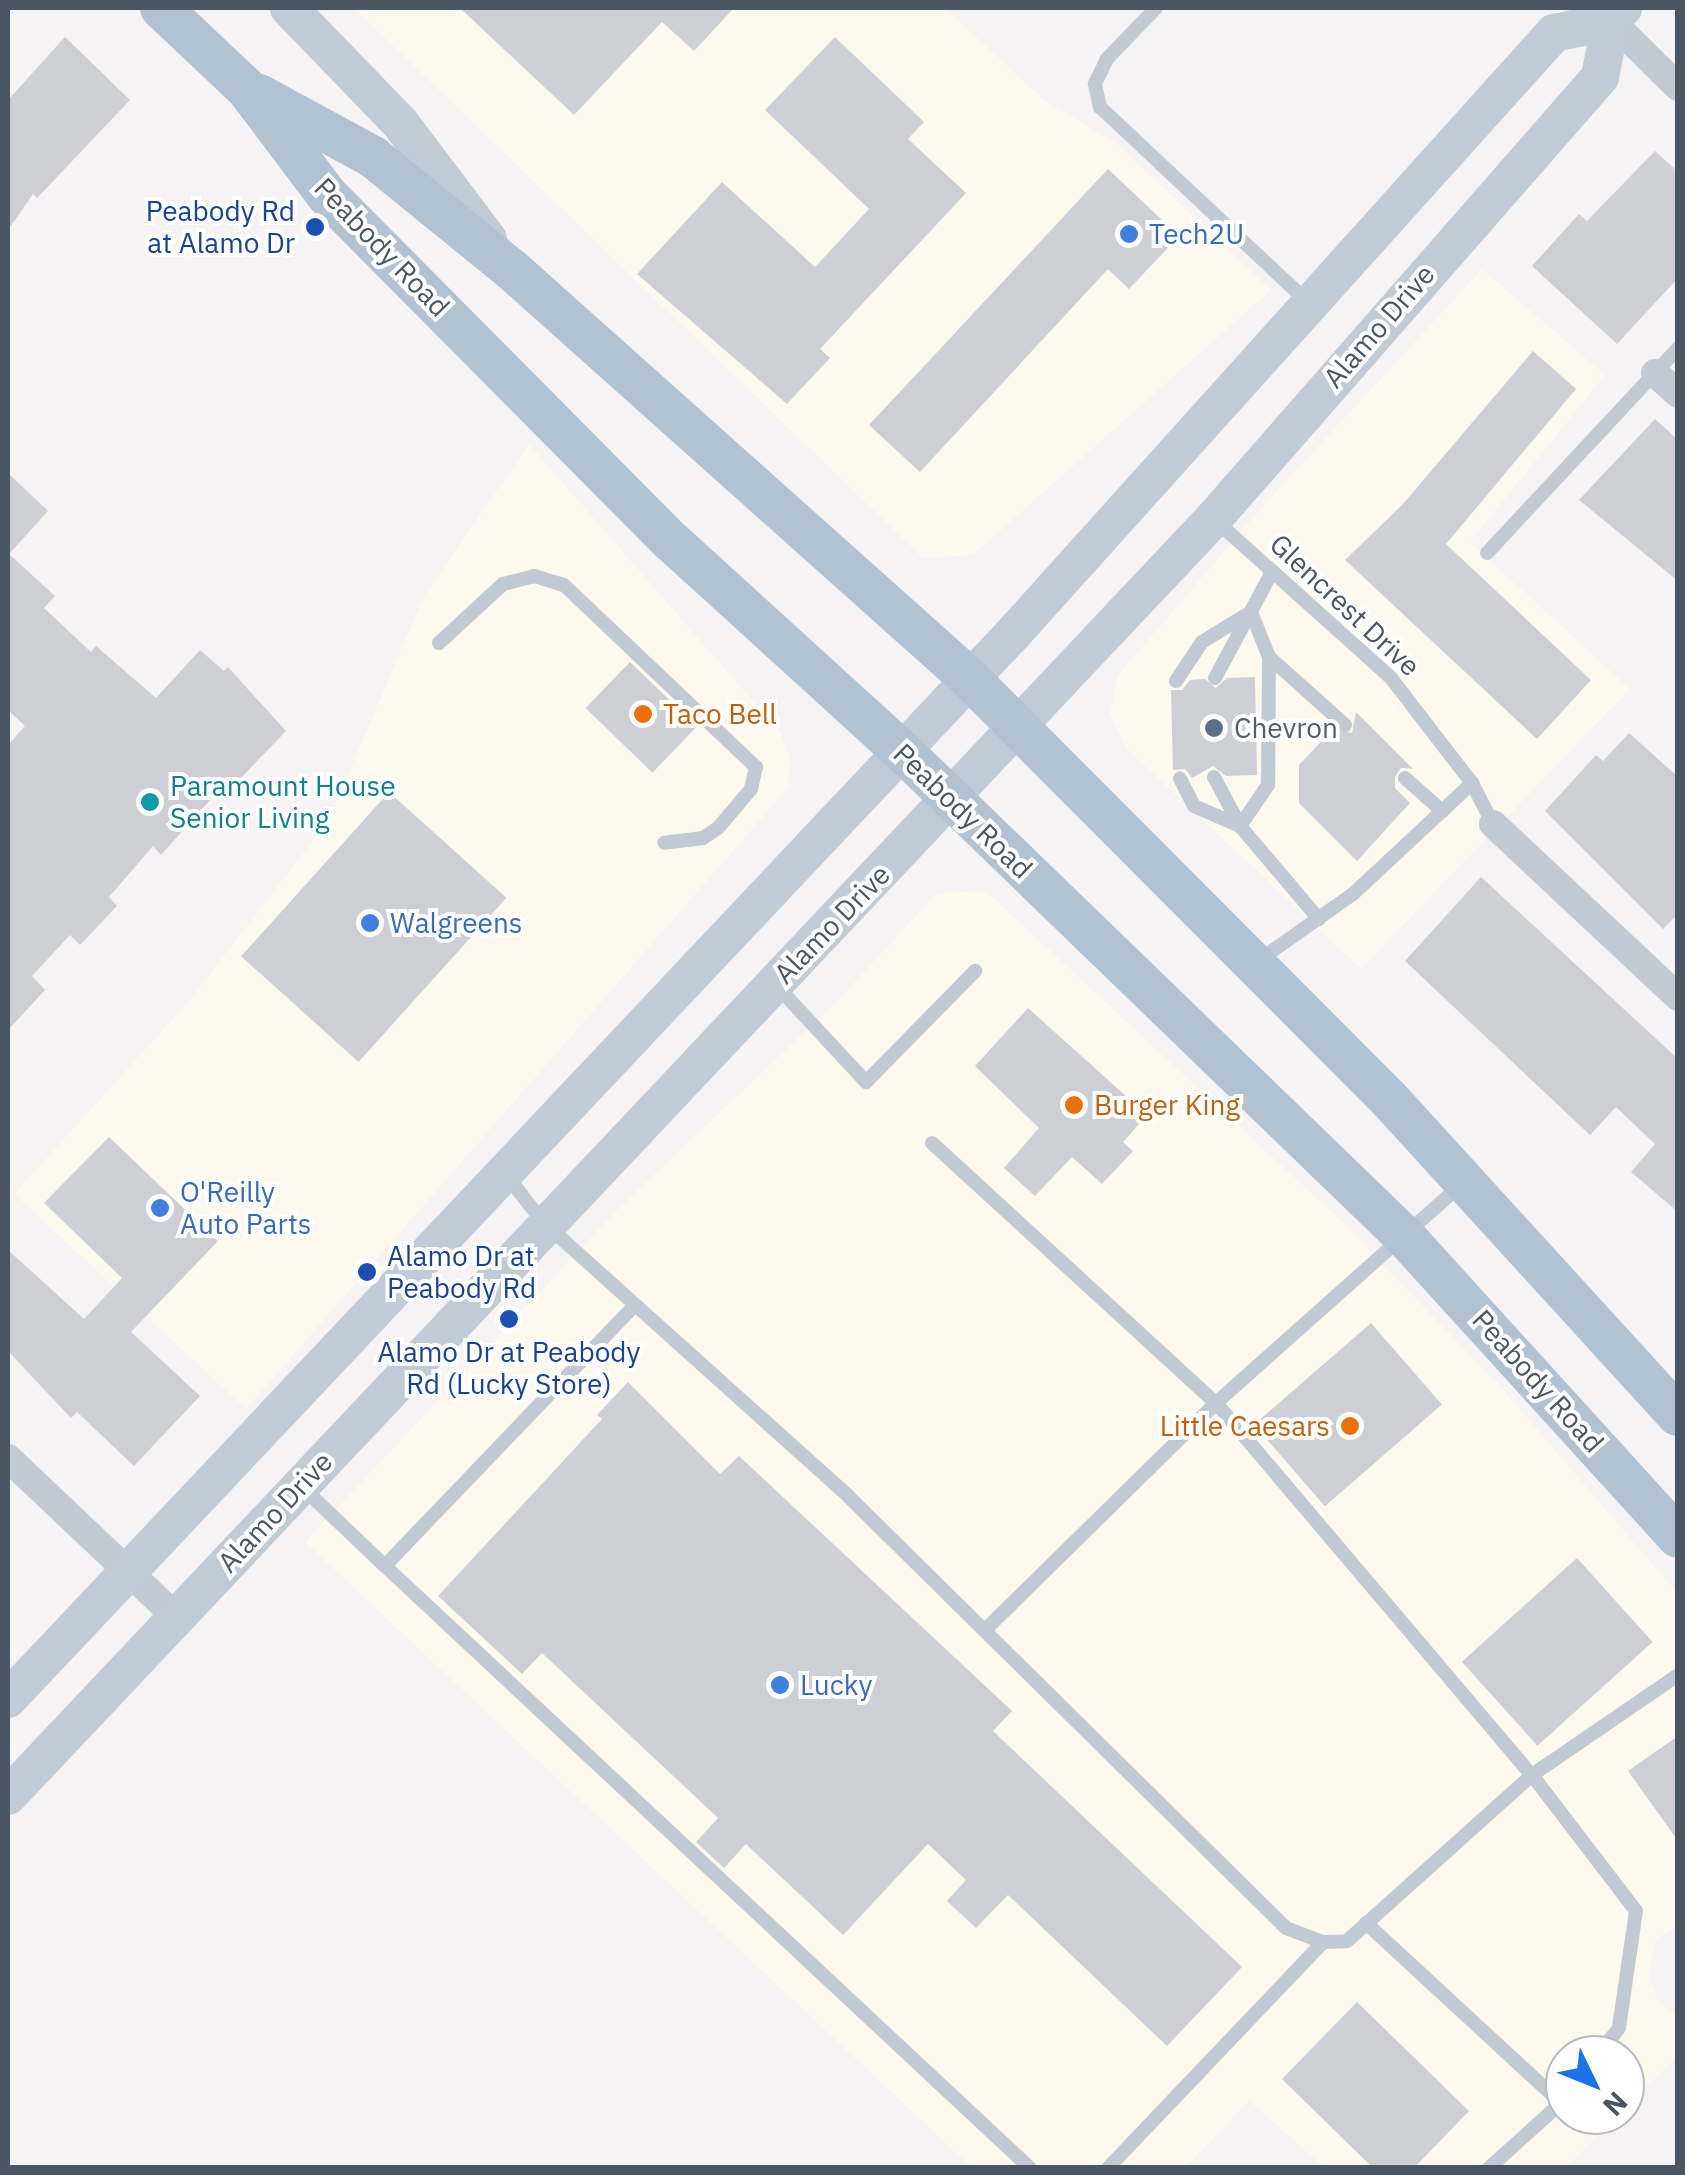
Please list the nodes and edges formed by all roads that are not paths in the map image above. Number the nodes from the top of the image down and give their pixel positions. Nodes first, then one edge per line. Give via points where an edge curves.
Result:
1 (161, 8) edge
2 (289, 8) edge
3 (1156, 8) edge
4 (1610, 12) edge
5 (1678, 87) edge
6 (246, 89) junction
7 (511, 269) junction
8 (1310, 304) junction
9 (1678, 348) edge
10 (1655, 372) junction
11 (1678, 394) edge
12 (1214, 518) junction
13 (1487, 553) dead end
14 (1272, 572) junction
15 (1251, 612) junction
16 (439, 643) dead end
17 (1269, 657) junction
18 (1215, 678) dead end
19 (970, 680) junction
20 (1176, 680) dead end
21 (1345, 725) dead end
22 (1019, 731) junction
23 (903, 752) junction
24 (1214, 777) dead end
25 (1180, 778) dead end
26 (1404, 778) dead end
27 (1472, 782) junction
28 (951, 801) junction
29 (1442, 811) junction
30 (1493, 824) joint
31 (1240, 826) junction
32 (664, 843) dead end
33 (1319, 919) junction
34 (1254, 964) junction
35 (975, 972) dead end
36 (774, 984) junction
37 (1678, 997) edge
38 (932, 1143) dead end
39 (504, 1171) junction
40 (1466, 1181) junction
41 (543, 1222) junction
42 (1406, 1238) junction
43 (635, 1305) junction
44 (1216, 1403) junction
45 (1678, 1416) edge
46 (8, 1458) edge
47 (300, 1485) junction
48 (1678, 1537) edge
49 (385, 1566) junction
50 (128, 1572) junction
51 (177, 1618) junction
52 (986, 1630) junction
53 (1678, 1675) edge
54 (8, 1699) edge
55 (1532, 1775) junction
56 (8, 1796) edge
57 (1366, 1922) junction
58 (1323, 1942) junction
59 (1614, 2035) edge
60 (1545, 2084) edge
61 (1545, 2117) edge
62 (1030, 2168) edge
63 (1108, 2168) edge
64 (1490, 2168) edge

1 - 6 main road, Peabody Road
2 - 7 main road via 401,124
3 - 8 lane via 1106,58 1095,84 1100,107
4 - 5 street
4 - 8 main road via 1554,33
4 - 12 main road, Alamo Drive via 1600,78
6 - 7 main road, Peabody Road via 372,157
6 - 23 main road, Peabody Road via 327,195 672,542
7 - 19 main road, Peabody Road
8 - 19 main road
9 - 10 lane
10 - 11 street
10 - 13 lane
12 - 14 lane, Glencrest Drive
12 - 22 main road, Alamo Drive
14 - 15 lane
14 - 27 lane, Glencrest Drive via 1391,678
15 - 17 lane
15 - 18 lane
15 - 20 lane via 1202,642
16 - 32 lane via 503,584 521,576 564,585 756,768 752,789 718,828 703,838
17 - 21 lane
17 - 31 lane via 1268,785
19 - 22 main road, Peabody Road
19 - 23 main road
22 - 28 main road, Alamo Drive
22 - 34 main road, Peabody Road
23 - 28 main road, Peabody Road
23 - 39 main road
24 - 31 lane
25 - 31 lane via 1194,806
26 - 29 lane
27 - 29 lane
27 - 30 lane, Glencrest Drive
28 - 36 main road, Alamo Drive
28 - 42 main road, Peabody Road
29 - 33 lane
30 - 37 street
31 - 33 lane
33 - 34 lane
34 - 40 main road, Peabody Road
35 - 36 lane via 866,1082
36 - 41 main road, Alamo Drive
38 - 44 lane
39 - 41 lane
39 - 50 main road
40 - 42 lane
40 - 45 main road, Peabody Road
41 - 43 lane
41 - 47 main road, Alamo Drive
42 - 44 lane
42 - 48 main road, Peabody Road
43 - 49 lane
43 - 52 lane
44 - 52 lane
44 - 55 lane
46 - 50 street
47 - 49 lane
47 - 51 main road, Alamo Drive
49 - 62 lane
50 - 51 street
50 - 54 main road
51 - 56 main road, Alamo Drive
52 - 58 lane via 1262,1909 1286,1928
53 - 55 lane
55 - 57 lane
55 - 59 lane via 1636,1911
57 - 58 lane via 1347,1942
57 - 60 lane
58 - 63 lane
61 - 64 lane

